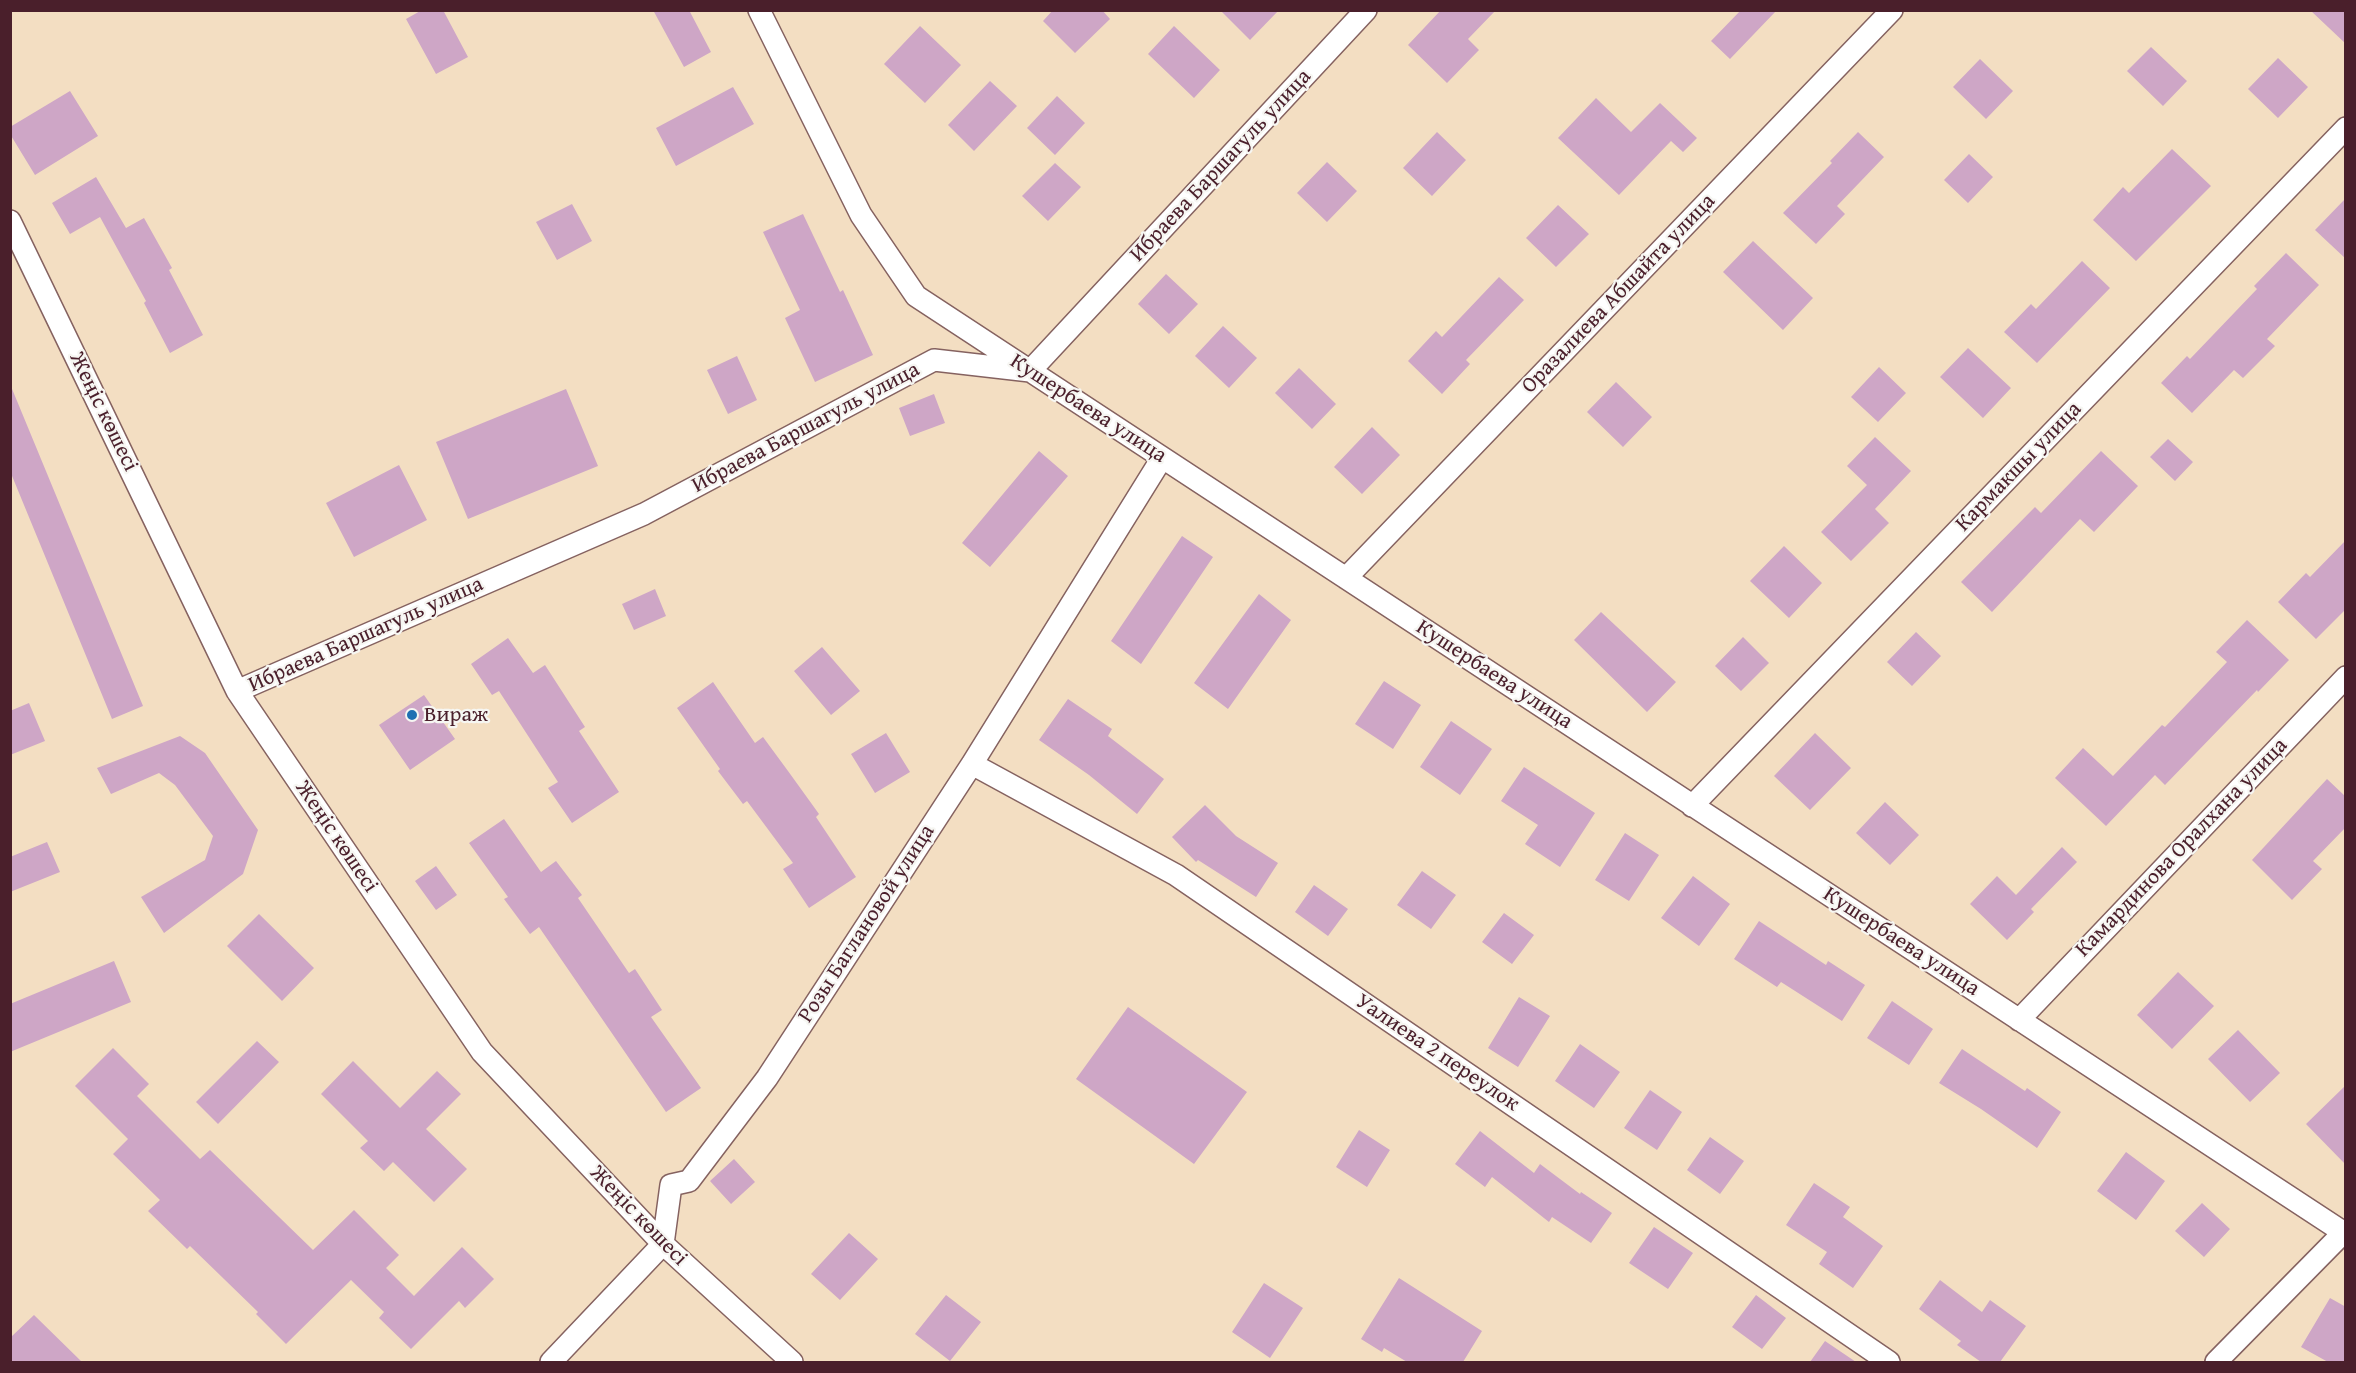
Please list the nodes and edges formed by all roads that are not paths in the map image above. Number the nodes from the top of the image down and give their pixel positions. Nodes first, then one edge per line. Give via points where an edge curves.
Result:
1 (759, 10) edge
2 (1366, 10) edge
3 (1892, 10) edge
4 (2346, 128) edge
5 (10, 221) edge
6 (1030, 371) junction
7 (1162, 458) junction
8 (1346, 578) junction
9 (2346, 677) edge
10 (237, 691) junction
11 (972, 764) junction
12 (1692, 806) junction
13 (2019, 1020) junction
14 (2345, 1232) edge
15 (663, 1244) junction
16 (551, 1362) edge
17 (792, 1362) edge
18 (1889, 1362) edge
19 (2216, 1362) edge

1 - 6 street, Кушербаева улица via 861,215 916,296
2 - 6 street, Ибраева Баршагуль улица
3 - 8 street, Оразалиева Абшайта улица
4 - 12 street, Кармакшы улица
5 - 10 street, Жеңіс көшесі
6 - 7 street, Кушербаева улица
6 - 10 street, Ибраева Баршагуль улица via 933,360 644,514
7 - 8 street, Кушербаева улица
7 - 11 street, Розы Баглановой улица
8 - 12 street, Кушербаева улица
9 - 13 street, Камардинова Оралхана улица
10 - 15 street, Жеңіс көшесі via 482,1052
11 - 15 street, Розы Баглановой улица via 767,1078 689,1181 671,1185
11 - 18 street, Уалиева 2 переулок via 1176,875
12 - 13 street, Кушербаева улица
13 - 14 street, Кушербаева улица
14 - 19 street
15 - 16 street
15 - 17 street, Жеңіс көшесі

